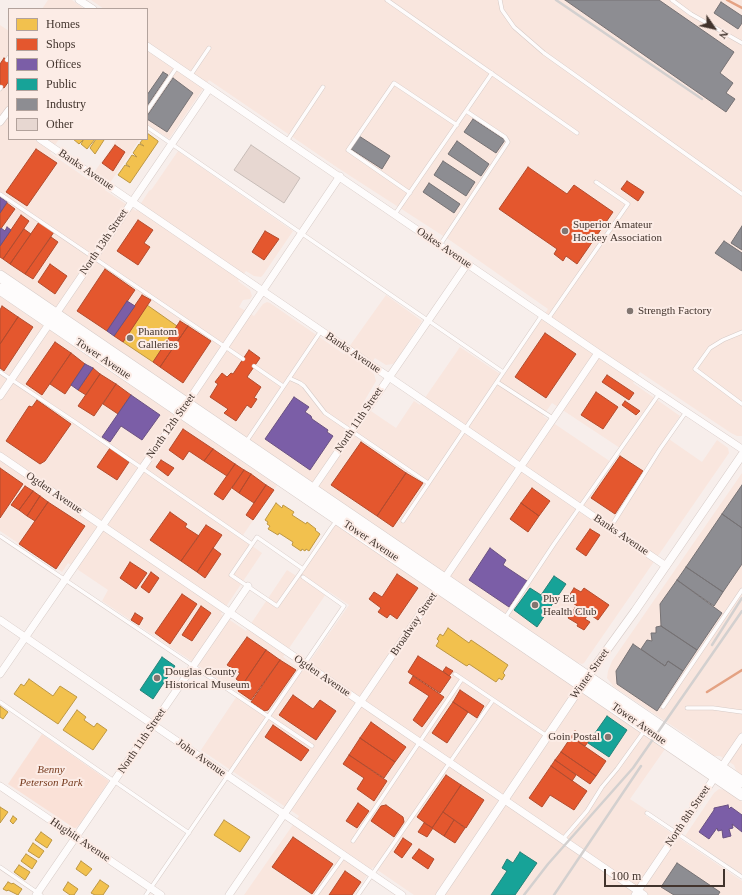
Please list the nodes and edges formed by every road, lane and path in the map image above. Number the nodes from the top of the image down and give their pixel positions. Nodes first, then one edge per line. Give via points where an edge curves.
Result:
1 (387, 0) edge
2 (500, 0) edge
3 (672, 0) edge
4 (742, 43) edge
5 (148, 47) edge
6 (209, 48) dead end
7 (177, 67) junction
8 (492, 73) junction
9 (190, 76) junction
10 (323, 87) dead end
11 (209, 88) junction
12 (148, 110) edge
13 (466, 111) junction
14 (6, 114) edge
15 (0, 122) edge
16 (457, 125) junction
17 (148, 128) edge
18 (577, 133) dead end
19 (41, 140) edge
20 (287, 141) junction
21 (171, 144) junction
22 (340, 176) junction
23 (596, 182) dead end
24 (410, 193) junction
25 (0, 194) edge
26 (742, 194) edge
27 (132, 202) junction
28 (395, 214) junction
29 (301, 234) junction
30 (440, 245) junction
31 (94, 258) junction
32 (467, 264) junction
33 (0, 276) edge
34 (0, 288) edge
35 (262, 290) junction
36 (542, 315) junction
37 (53, 318) junction
38 (548, 319) junction
39 (428, 321) junction
40 (321, 331) junction
41 (742, 332) edge
42 (225, 346) junction
43 (598, 353) junction
44 (243, 359) dead end
45 (254, 366) dead end
46 (0, 372) edge
47 (503, 372) junction
48 (389, 377) junction
49 (289, 378) junction
50 (11, 379) junction
51 (497, 382) junction
52 (283, 386) junction
53 (659, 394) junction
54 (0, 396) edge
55 (742, 404) edge
56 (184, 408) junction
57 (686, 412) junction
58 (554, 419) junction
59 (465, 429) junction
60 (352, 432) junction
61 (245, 443) junction
62 (742, 449) edge
63 (742, 455) edge
64 (0, 456) edge
65 (521, 467) junction
66 (142, 468) junction
67 (428, 483) junction
68 (310, 493) junction
69 (580, 507) junction
70 (338, 518) junction
71 (403, 521) dead end
72 (102, 525) junction
73 (610, 528) junction
74 (0, 536) edge
75 (252, 544) junction
76 (666, 566) junction
77 (303, 569) junction
78 (303, 578) dead end
79 (64, 580) junction
80 (442, 583) junction
81 (248, 586) junction
82 (742, 590) edge
83 (229, 612) junction
84 (505, 619) junction
85 (0, 620) edge
86 (25, 637) junction
87 (304, 664) junction
88 (193, 666) junction
89 (0, 674) edge
90 (455, 674) dead end
91 (462, 679) junction
92 (585, 681) junction
93 (493, 700) junction
94 (0, 702) edge
95 (361, 702) junction
96 (663, 707) dead end
97 (687, 708) dead end
98 (742, 712) edge
99 (268, 717) junction
100 (153, 725) junction
101 (645, 729) junction
102 (548, 736) junction
103 (742, 737) edge
104 (420, 742) junction
105 (312, 746) dead end
106 (450, 762) junction
107 (718, 772) junction
108 (227, 776) junction
109 (115, 781) junction
110 (742, 782) edge
111 (0, 786) edge
112 (742, 795) edge
113 (504, 800) junction
114 (647, 813) dead end
115 (284, 815) junction
116 (677, 832) junction
117 (189, 833) junction
118 (76, 837) junction
119 (563, 839) junction
120 (353, 841) dead end
121 (344, 856) junction
122 (0, 867) edge
123 (372, 875) junction
124 (742, 877) edge
125 (151, 888) junction
126 (38, 894) edge
127 (639, 894) edge
128 (146, 895) edge
129 (161, 895) edge
130 (230, 895) edge
131 (316, 895) edge
132 (358, 895) edge
133 (402, 895) edge
134 (440, 895) edge

1 - 8 lane
2 - 26 lane via 502,10 514,27 544,53
3 - 4 lane
5 - 7 street, Oakes Avenue
6 - 9 lane
7 - 9 street, Oakes Avenue
7 - 12 lane
8 - 13 lane
8 - 18 lane
9 - 11 street, Oakes Avenue
10 - 20 lane
11 - 20 street, Oakes Avenue
11 - 21 street, North 13th Street
13 - 16 lane
13 - 30 lane via 505,137 508,142
14 - 15 street
16 - 24 lane
16 - 24 lane via 394,83 348,150
17 - 21 lane
19 - 27 street, Banks Avenue
20 - 22 street, Oakes Avenue
21 - 27 street, North 13th Street
21 - 29 lane
22 - 28 street, Oakes Avenue
22 - 29 street, North 12th Street
23 - 38 lane via 628,204
24 - 28 lane
25 - 31 lane
27 - 31 street, North 13th Street
27 - 35 street, Banks Avenue
28 - 30 street, Oakes Avenue
29 - 35 street, North 12th Street
29 - 39 lane
30 - 32 street, Oakes Avenue
31 - 37 street, North 13th Street
31 - 42 lane
32 - 36 street, Oakes Avenue
32 - 39 street, North 11th Street
33 - 37 main road, Tower Avenue
34 - 37 main road, Tower Avenue
35 - 40 street, Banks Avenue
35 - 42 street, North 12th Street
36 - 38 street, Oakes Avenue
36 - 47 lane
37 - 50 street, North 13th Street
37 - 56 main road, Tower Avenue
38 - 43 street, Oakes Avenue
39 - 47 lane
39 - 48 street, North 11th Street
40 - 48 street, Banks Avenue
40 - 49 lane
41 - 55 lane via 710,348 695,369
42 - 44 lane
42 - 56 street, North 12th Street
43 - 53 street, Oakes Avenue
43 - 58 street, Broadway Street
45 - 52 lane
46 - 50 lane
47 - 51 lane
48 - 59 street, Banks Avenue
48 - 60 street, North 11th Street
49 - 52 lane
49 - 60 lane via 302,384 321,409
50 - 54 street, North 13th Street
50 - 66 lane
51 - 58 lane
51 - 59 lane
52 - 61 lane
53 - 57 street, Oakes Avenue
53 - 69 lane
56 - 61 main road, Tower Avenue
56 - 66 street, North 12th Street
56 - 68 main road, Tower Avenue
57 - 62 street, Oakes Avenue
57 - 73 lane
58 - 65 street, Broadway Street
59 - 65 street, Banks Avenue
59 - 67 lane
60 - 67 lane
60 - 68 street, North 11th Street
61 - 68 main road, Tower Avenue
63 - 76 street, Winter Street
64 - 72 street, Ogden Avenue
65 - 69 street, Banks Avenue
65 - 80 street, Broadway Street
66 - 72 street, North 12th Street
66 - 75 lane
67 - 71 lane
68 - 70 main road, Tower Avenue
68 - 80 main road, Tower Avenue
69 - 73 street, Banks Avenue
69 - 84 lane
70 - 77 lane
70 - 80 main road, Tower Avenue
72 - 79 street, North 12th Street
72 - 83 street, Ogden Avenue
73 - 76 street, Banks Avenue
74 - 79 lane
75 - 77 lane via 257,537
75 - 81 lane via 231,575
76 - 92 street, Winter Street
77 - 81 lane via 277,606
78 - 87 lane via 344,606
79 - 86 street, North 12th Street
79 - 88 lane
80 - 84 main road, Tower Avenue
80 - 92 main road, Tower Avenue
80 - 95 street, Broadway Street
81 - 83 street, North 11th Street
82 - 96 lane
83 - 87 street, Ogden Avenue
83 - 88 street, North 11th Street
84 - 92 main road, Tower Avenue
85 - 86 street, John Avenue
86 - 89 street, North 12th Street
86 - 100 street, John Avenue
87 - 95 street, Ogden Avenue
87 - 99 lane
88 - 99 lane
88 - 100 street, North 11th Street
90 - 91 lane
91 - 93 lane
91 - 104 lane
92 - 101 main road, Tower Avenue
92 - 102 street, Winter Street
92 - 107 main road, Tower Avenue
93 - 102 lane
93 - 106 lane
94 - 109 lane
95 - 104 street, Ogden Avenue
95 - 115 street, Broadway Street
97 - 98 lane
99 - 105 lane
99 - 108 lane
100 - 108 street, John Avenue
100 - 109 street, North 11th Street
101 - 107 main road, Tower Avenue
101 - 119 lane via 587,811
102 - 113 street, Winter Street
103 - 107 street, North 8th Street
104 - 106 street, Ogden Avenue
104 - 120 lane
106 - 113 street, Ogden Avenue
106 - 123 lane
107 - 110 main road, Tower Avenue
107 - 112 main road, Tower Avenue
107 - 116 street, North 8th Street
108 - 115 street, John Avenue
108 - 117 lane
109 - 117 lane
109 - 118 street, North 11th Street
111 - 118 street, Hughitt Avenue
113 - 119 street, Ogden Avenue
113 - 134 street, Winter Street
114 - 116 lane
115 - 121 street, John Avenue
115 - 130 street, Broadway Street
116 - 124 lane
116 - 127 street, North 8th Street
117 - 125 lane
118 - 125 street, Hughitt Avenue
118 - 126 street, North 11th Street
119 - 127 street, Ogden Avenue
121 - 123 street, John Avenue
121 - 131 lane
122 - 126 lane
123 - 132 lane
123 - 133 street, John Avenue
125 - 128 lane
125 - 129 street, Hughitt Avenue

